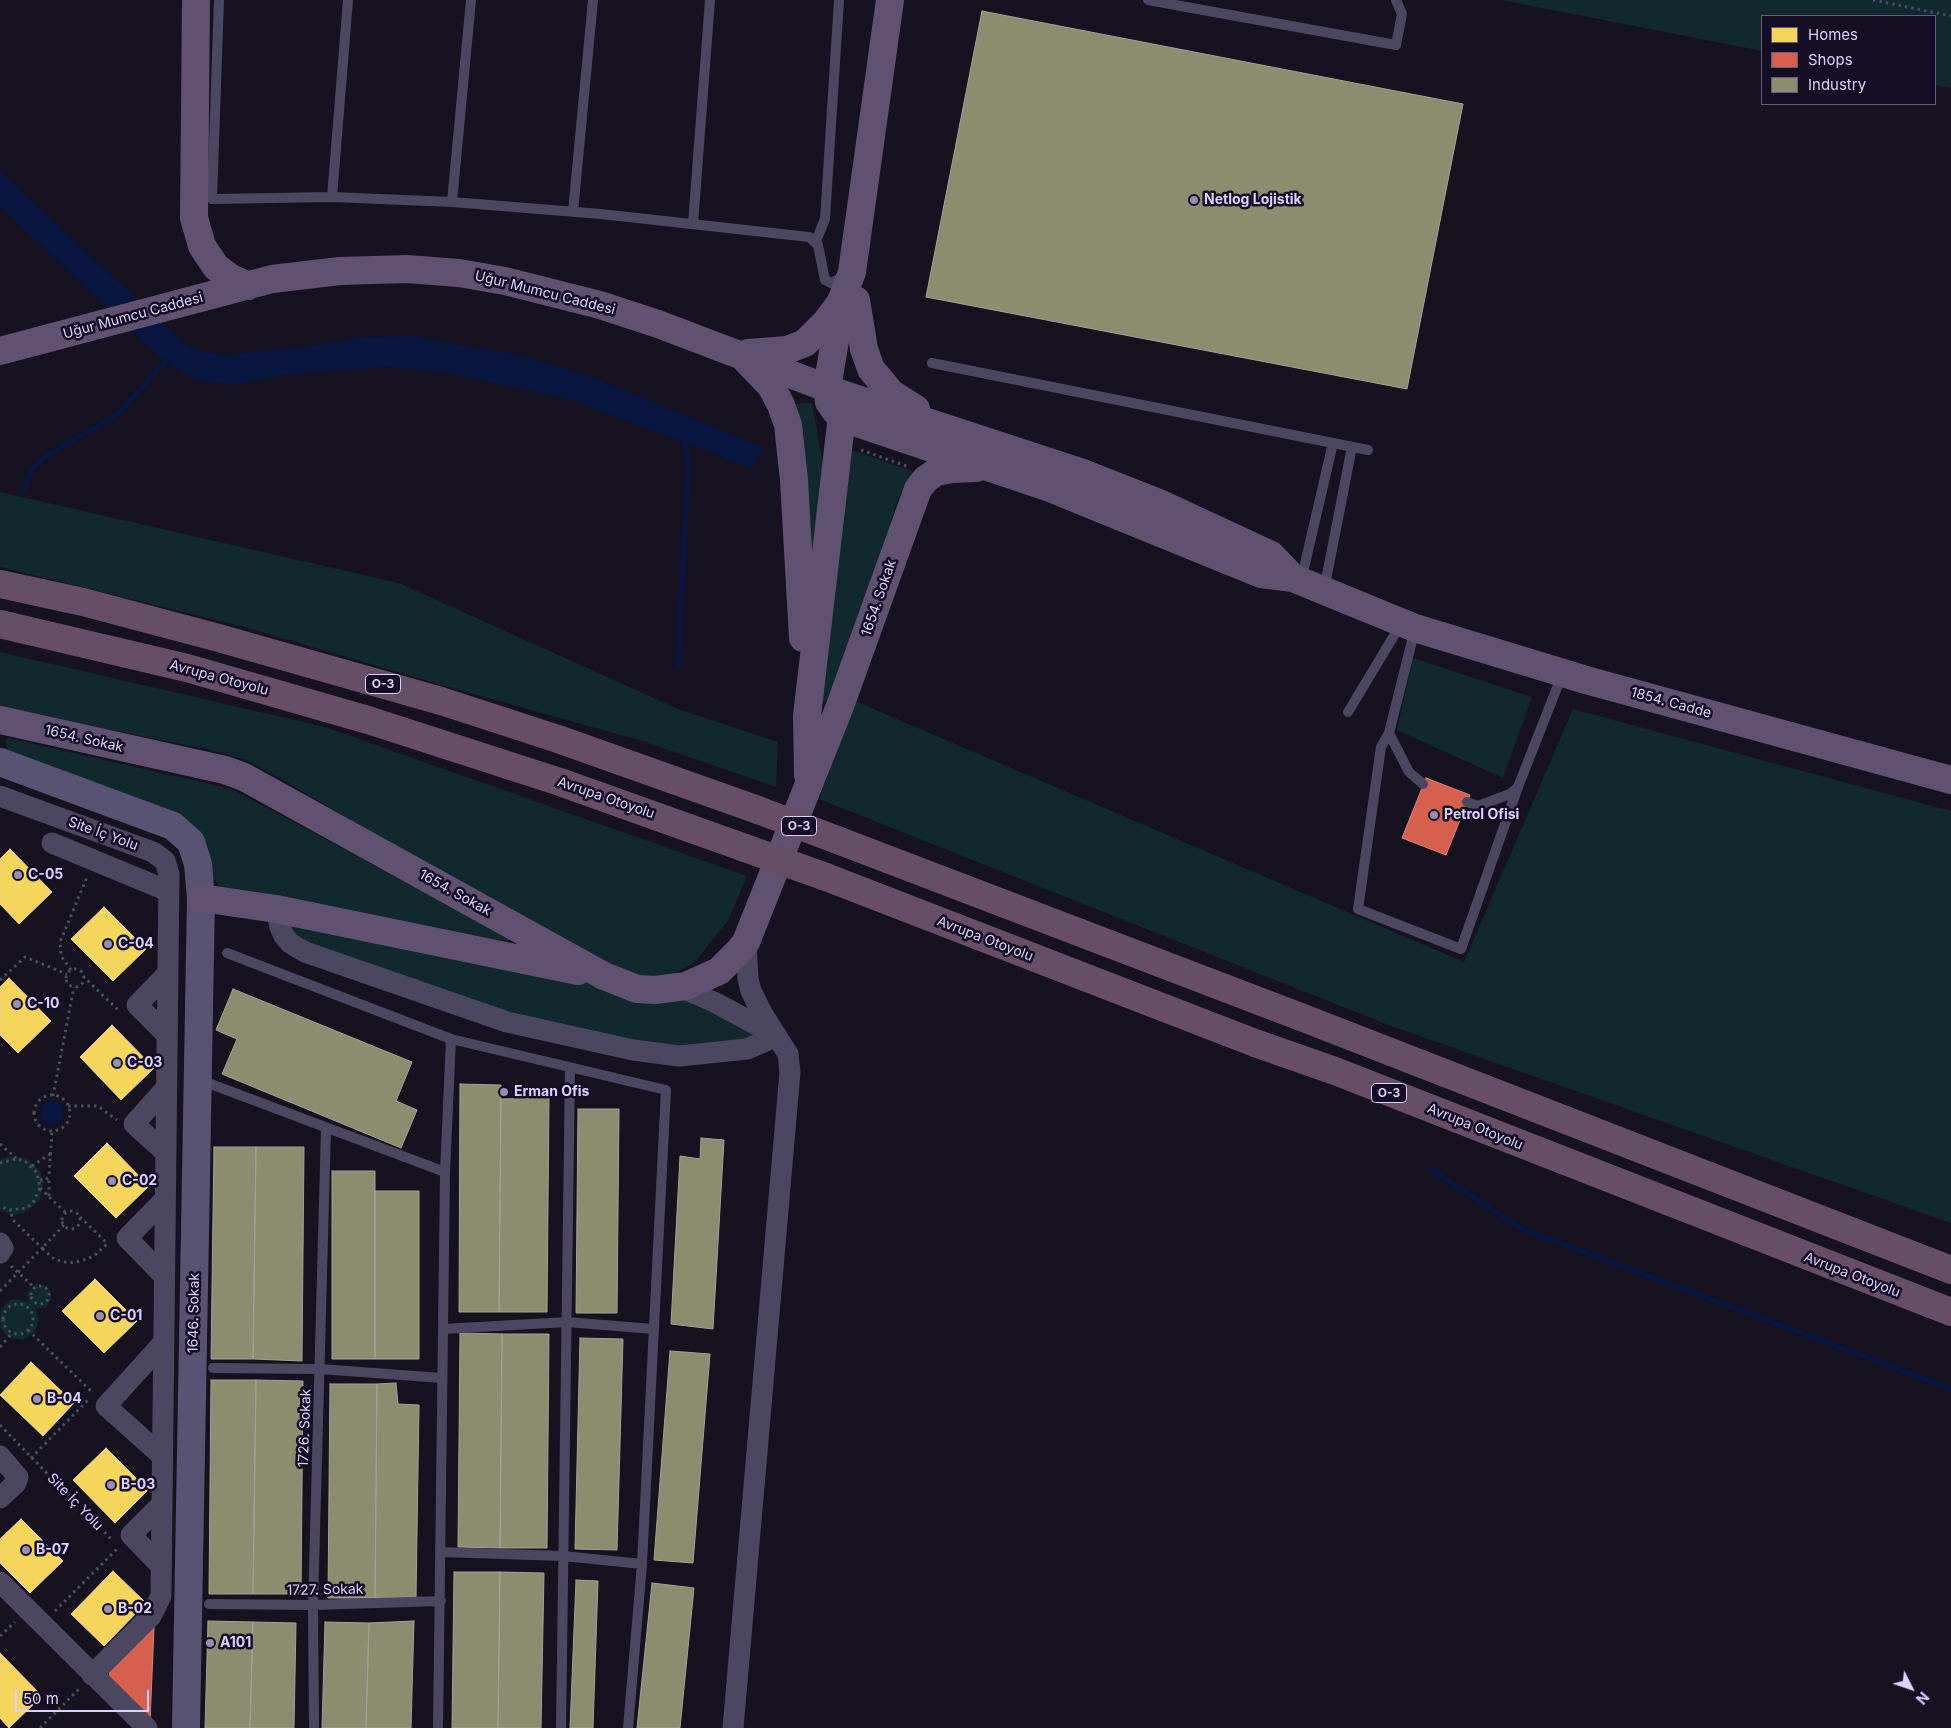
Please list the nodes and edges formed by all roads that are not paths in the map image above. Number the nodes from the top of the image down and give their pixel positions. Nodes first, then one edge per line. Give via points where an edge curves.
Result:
1 (196, 0) edge
2 (219, 0) edge
3 (348, 0) edge
4 (471, 0) edge
5 (593, 0) edge
6 (710, 0) edge
7 (839, 0) edge
8 (890, 0) edge
9 (1148, 0) edge
10 (1396, 0) edge
11 (332, 198) junction
12 (452, 202) junction
13 (573, 212) junction
14 (693, 224) junction
15 (816, 242) junction
16 (852, 272) junction
17 (248, 286) junction
18 (849, 299) junction
19 (0, 351) edge
20 (739, 353) junction
21 (932, 363) dead end
22 (838, 399) junction
23 (947, 427) junction
24 (1334, 444) junction
25 (1352, 447) junction
26 (1368, 450) dead end
27 (1002, 472) junction
28 (1306, 583) junction
29 (0, 584) edge
30 (0, 624) edge
31 (1403, 624) junction
32 (1563, 673) junction
33 (1348, 712) dead end
34 (808, 716) junction
35 (4, 724) edge
36 (1389, 733) junction
37 (0, 762) edge
38 (1951, 780) edge
39 (1423, 784) dead end
40 (1518, 787) junction
41 (806, 794) junction
42 (4, 802) edge
43 (1467, 802) dead end
44 (52, 842) dead end
45 (168, 891) junction
46 (201, 898) junction
47 (276, 909) junction
48 (746, 942) junction
49 (227, 953) dead end
50 (167, 974) junction
51 (604, 976) junction
52 (680, 987) junction
53 (167, 1036) junction
54 (776, 1036) junction
55 (451, 1039) junction
56 (570, 1068) junction
57 (198, 1079) junction
58 (166, 1088) junction
59 (326, 1128) junction
60 (166, 1153) junction
61 (445, 1172) junction
62 (165, 1199) junction
63 (0, 1243) edge
64 (0, 1253) edge
65 (1951, 1270) edge
66 (164, 1276) junction
67 (1951, 1312) edge
68 (566, 1322) junction
69 (442, 1329) junction
70 (653, 1329) junction
71 (164, 1342) junction
72 (213, 1368) dead end
73 (320, 1369) junction
74 (442, 1378) junction
75 (0, 1456) edge
76 (162, 1456) junction
77 (0, 1498) edge
78 (162, 1504) junction
79 (441, 1552) junction
80 (563, 1556) junction
81 (642, 1564) junction
82 (161, 1566) junction
83 (0, 1582) edge
84 (441, 1601) junction
85 (209, 1604) dead end
86 (313, 1605) junction
87 (92, 1675) junction
88 (147, 1728) edge
89 (186, 1728) edge
90 (314, 1728) edge
91 (438, 1728) edge
92 (560, 1728) edge
93 (628, 1728) edge
94 (733, 1728) edge

1 - 17 main road via 194,218 202,246 216,267
2 - 11 lane via 212,198
3 - 11 lane
4 - 12 lane
5 - 13 lane
6 - 14 lane
7 - 15 lane via 825,219
8 - 16 main road
9 - 10 lane via 1396,45 1402,14
11 - 12 lane
12 - 13 lane
13 - 14 lane
14 - 15 lane via 809,236
15 - 16 lane via 827,281 833,282
16 - 18 main road
17 - 19 main road, Uğur Mumcu Caddesi
17 - 20 main road, Uğur Mumcu Caddesi via 272,279 340,271 407,269 458,273 506,281 600,305
18 - 20 main road via 799,346 777,352
18 - 22 main road, 1654. Sokak
18 - 23 main road via 875,376 896,398
20 - 22 main road, Uğur Mumcu Caddesi
20 - 34 main road via 771,386 788,425
21 - 24 lane
22 - 23 main road
22 - 27 main road via 857,424
22 - 34 main road, 1654. Sokak
23 - 28 main road via 1083,473 1159,503 1271,555
24 - 25 lane
24 - 28 lane
25 - 26 lane
25 - 28 lane
27 - 28 main road via 1261,574
27 - 41 main road, 1654. Sokak via 969,468 944,470 930,475 918,489
28 - 31 main road, 1854. Cadde
29 - 65 highway, O-3, bridge via 83,602 355,675 558,739 840,841
30 - 67 highway, Avrupa Otoyolu / O-3, bridge via 187,668 385,725 560,782 826,877 1335,1071
31 - 32 main road, 1854. Cadde
31 - 33 lane
31 - 36 lane
32 - 38 main road, 1854. Cadde
32 - 40 lane
34 - 41 main road, 1654. Sokak
35 - 51 main road, 1654. Sokak via 225,770 280,795
36 - 39 lane via 1409,772
36 - 40 lane via 1381,746 1358,909 1461,949
37 - 46 street, 1646. Sokak via 181,830 196,855
40 - 43 lane via 1510,794 1478,806
41 - 48 main road, 1654. Sokak
42 - 45 street, Site İç Yolu via 160,856 167,868
44 - 45 street, Site İç Yolu
45 - 50 street, Site İç Yolu
46 - 47 main road
46 - 57 street, 1646. Sokak
47 - 51 main road
47 - 54 street via 284,936 305,952 506,1022 623,1048 679,1056 748,1049
48 - 52 main road, 1654. Sokak via 719,971
48 - 54 street via 751,991
49 - 55 lane
50 - 53 street, Site İç Yolu
50 - 53 street via 137,1005
51 - 52 main road, 1654. Sokak via 637,989
52 - 54 street
53 - 58 street, Site İç Yolu
54 - 94 street via 788,1054 790,1072
55 - 56 lane
55 - 61 lane
56 - 68 lane
56 - 70 lane via 666,1090
57 - 59 lane
57 - 89 street, 1646. Sokak
58 - 60 street, Site İç Yolu
58 - 60 street via 134,1124
59 - 61 lane
59 - 73 lane, 1726. Sokak
60 - 62 street, Site İç Yolu
61 - 69 lane
62 - 66 street, Site İç Yolu
62 - 66 street via 127,1238
63 - 64 street via 3,1248
66 - 71 street, Site İç Yolu
68 - 69 lane
68 - 70 lane
68 - 80 lane
69 - 74 lane
70 - 81 lane
71 - 76 street, Site İç Yolu
71 - 76 street via 106,1406
72 - 73 lane
73 - 74 lane
73 - 86 lane, 1726. Sokak
74 - 79 lane
75 - 77 street via 16,1472 17,1481
76 - 78 street, Site İç Yolu
78 - 82 street, Site İç Yolu
78 - 82 street via 131,1535
79 - 80 lane
79 - 84 lane
80 - 81 lane
80 - 92 lane
81 - 93 lane
82 - 87 street, Site İç Yolu via 158,1606
83 - 87 street
84 - 86 lane, 1727. Sokak
84 - 91 lane
85 - 86 lane, 1727. Sokak
86 - 90 lane, 1726. Sokak
87 - 88 street

